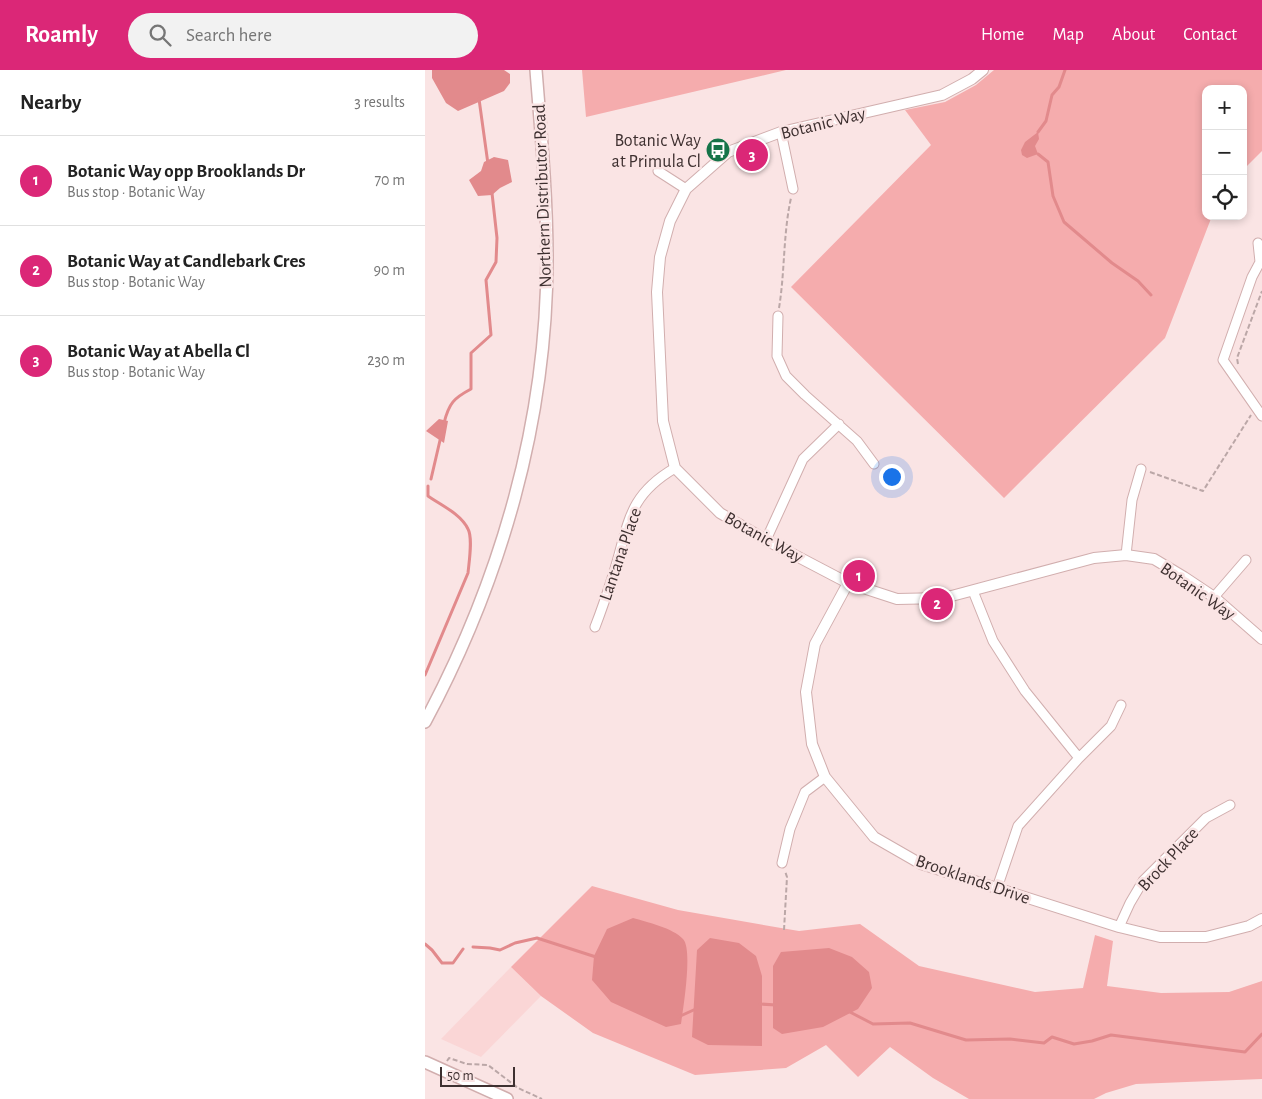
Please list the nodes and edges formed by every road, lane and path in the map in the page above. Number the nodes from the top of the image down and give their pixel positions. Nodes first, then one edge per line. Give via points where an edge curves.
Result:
1 (536, 70) edge
2 (983, 70) edge
3 (781, 132) junction
4 (659, 171) dead end
5 (686, 189) junction
6 (793, 189) joint
7 (1258, 243) dead end
8 (1261, 262) edge
9 (1262, 291) edge
10 (778, 316) joint
11 (1239, 365) dead end
12 (1262, 416) edge
13 (1246, 423) dead end
14 (839, 424) junction
15 (874, 464) dead end
16 (675, 468) junction
17 (1141, 469) joint
18 (766, 540) junction
19 (1126, 555) junction
20 (1246, 560) dead end
21 (848, 583) junction
22 (973, 591) junction
23 (1214, 597) junction
24 (595, 627) dead end
25 (1262, 639) edge
26 (1121, 705) dead end
27 (425, 722) edge
28 (1079, 758) junction
29 (825, 777) junction
30 (1230, 805) dead end
31 (782, 862) dead end
32 (787, 877) dead end
33 (997, 888) junction
34 (1262, 919) edge
35 (1119, 927) junction
36 (784, 930) dead end
37 (425, 1062) edge
38 (443, 1070) junction
39 (507, 1099) edge
40 (542, 1099) edge

1 - 27 main road, Northern Distributor Road via 547,225 544,332 536,396 523,467 495,563 465,642
2 - 3 street, Botanic Way via 942,95
3 - 5 street, Botanic Way via 728,152
3 - 6 street
4 - 5 street
5 - 16 street, Botanic Way via 670,221 660,257 657,292 663,421
6 - 10 path
7 - 8 street
8 - 12 street via 1252,278 1223,360
9 - 11 path via 1237,358
10 - 14 street via 777,356 786,376
13 - 17 path via 1203,491
14 - 15 street
14 - 18 street via 803,459
16 - 18 street, Botanic Way via 720,513
16 - 24 street, Lantana Place via 659,477 637,502
17 - 19 street via 1132,500
18 - 21 street, Botanic Way
19 - 22 street, Botanic Way via 1094,558
19 - 23 street, Botanic Way via 1154,560
20 - 23 street
21 - 22 street, Botanic Way via 897,599 945,598
21 - 29 street, Brooklands Drive via 815,644 806,692 812,744
22 - 28 street via 993,641 1020,683
23 - 25 street, Botanic Way
26 - 28 street via 1111,726
28 - 33 street via 1018,826
29 - 31 street via 805,792 790,829
29 - 33 street, Brooklands Drive via 873,837 921,864
30 - 35 street, Brock Place via 1206,818 1143,881
32 - 36 path
33 - 35 street, Brooklands Drive
34 - 35 street, Brooklands Drive via 1249,926 1206,937 1160,937
37 - 38 main road
38 - 39 main road
38 - 40 path via 449,1058 467,1064 488,1065 518,1088

